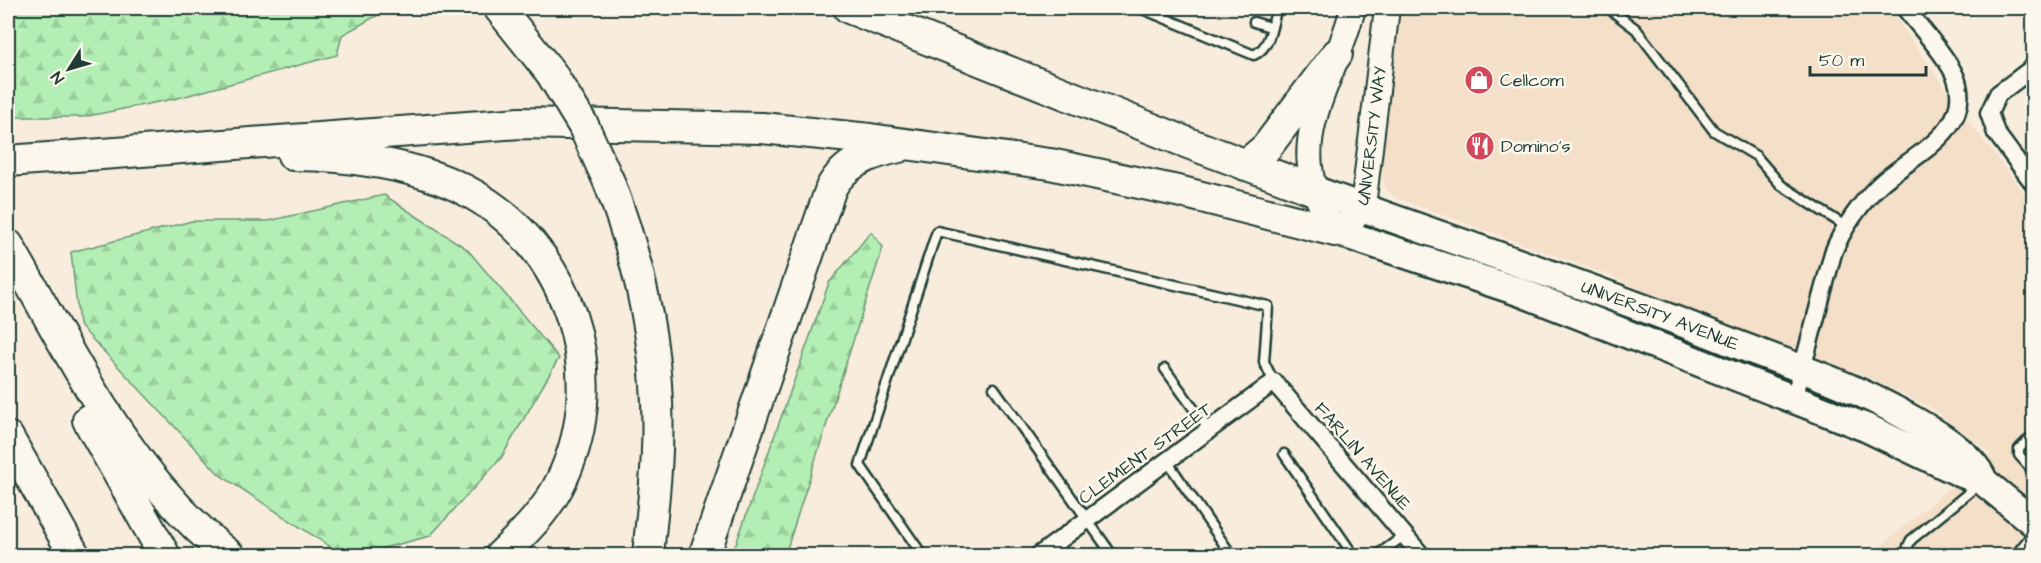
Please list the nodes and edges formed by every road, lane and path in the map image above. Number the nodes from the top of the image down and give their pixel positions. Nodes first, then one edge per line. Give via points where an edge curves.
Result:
1 (499, 8) edge
2 (849, 8) edge
3 (1140, 8) edge
4 (1277, 8) edge
5 (1353, 8) edge
6 (1387, 8) edge
7 (1608, 8) edge
8 (1905, 8) edge
9 (1254, 22) dead end
10 (1270, 27) junction
11 (1337, 54) junction
12 (2034, 67) edge
13 (913, 145) junction
14 (200, 146) junction
15 (8, 147) edge
16 (124, 151) junction
17 (8, 161) edge
18 (1246, 165) junction
19 (2034, 184) edge
20 (1314, 190) junction
21 (1361, 207) junction
22 (1847, 227) junction
23 (1335, 231) junction
24 (8, 245) edge
25 (8, 279) edge
26 (1165, 369) dead end
27 (1802, 370) junction
28 (1274, 382) junction
29 (994, 388) dead end
30 (1794, 399) junction
31 (1209, 430) junction
32 (2034, 434) edge
33 (8, 437) edge
34 (1284, 454) dead end
35 (1167, 461) junction
36 (2034, 472) edge
37 (1983, 481) junction
38 (1087, 520) junction
39 (2034, 523) edge
40 (2034, 532) edge
41 (1405, 535) junction
42 (75, 555) edge
43 (165, 555) edge
44 (230, 555) edge
45 (500, 555) edge
46 (648, 555) edge
47 (704, 555) edge
48 (923, 555) edge
49 (1038, 555) edge
50 (1113, 555) edge
51 (1232, 555) edge
52 (1354, 555) edge
53 (1376, 555) edge
54 (1422, 555) edge
55 (1909, 555) edge
56 (2015, 555) edge

1 - 46 highway, bridge via 551,73 583,125 609,182 639,269 653,343 657,451
2 - 18 highway
3 - 10 lane via 1254,54 1263,50
4 - 10 lane
5 - 11 main road, UNIVERSITY WAY
6 - 21 main road, UNIVERSITY WAY
7 - 22 lane via 1636,29 1713,131 1756,156 1781,185
8 - 22 street via 1954,75 1959,96 1957,113 1942,135 1878,186
9 - 10 lane
11 - 18 highway via 1266,147
11 - 20 main road, UNIVERSITY WAY via 1311,128 1308,161
12 - 19 street via 1998,94 1990,110 1996,133
13 - 14 highway via 762,128 520,123
13 - 23 highway via 1114,177
13 - 47 highway via 860,159 831,188
14 - 16 highway
14 - 45 highway via 264,155 313,155 372,162 435,178 466,191 499,213 539,252 560,284 578,337 583,378 581,416 562,480 533,524
15 - 16 highway via 84,142
16 - 17 highway
18 - 20 highway
20 - 21 main road, UNIVERSITY AVENUE
20 - 23 main road, UNIVERSITY WAY
21 - 23 main road, UNIVERSITY WAY via 1354,218
21 - 27 main road, UNIVERSITY AVENUE via 1612,294
22 - 27 street via 1833,253
23 - 30 main road, UNIVERSITY AVENUE via 1520,292
24 - 44 highway via 120,436 203,535
25 - 43 highway
26 - 31 lane
27 - 30 street
27 - 37 main road, UNIVERSITY AVENUE via 1914,421 1966,457
28 - 31 street, CLEMENT STREET
28 - 41 street, FARLIN AVENUE
28 - 48 lane via 1264,362 1268,306 937,231 860,465
29 - 38 lane
30 - 37 main road, UNIVERSITY AVENUE
31 - 35 street, CLEMENT STREET
32 - 36 lane via 2019,449 2019,455
33 - 42 highway
34 - 52 lane
35 - 38 street, CLEMENT STREET
35 - 51 lane
37 - 39 main road, UNIVERSITY AVENUE
37 - 55 lane via 1911,540
38 - 49 street, CLEMENT STREET
38 - 50 lane
40 - 56 lane
41 - 53 lane
41 - 54 street, FARLIN AVENUE

